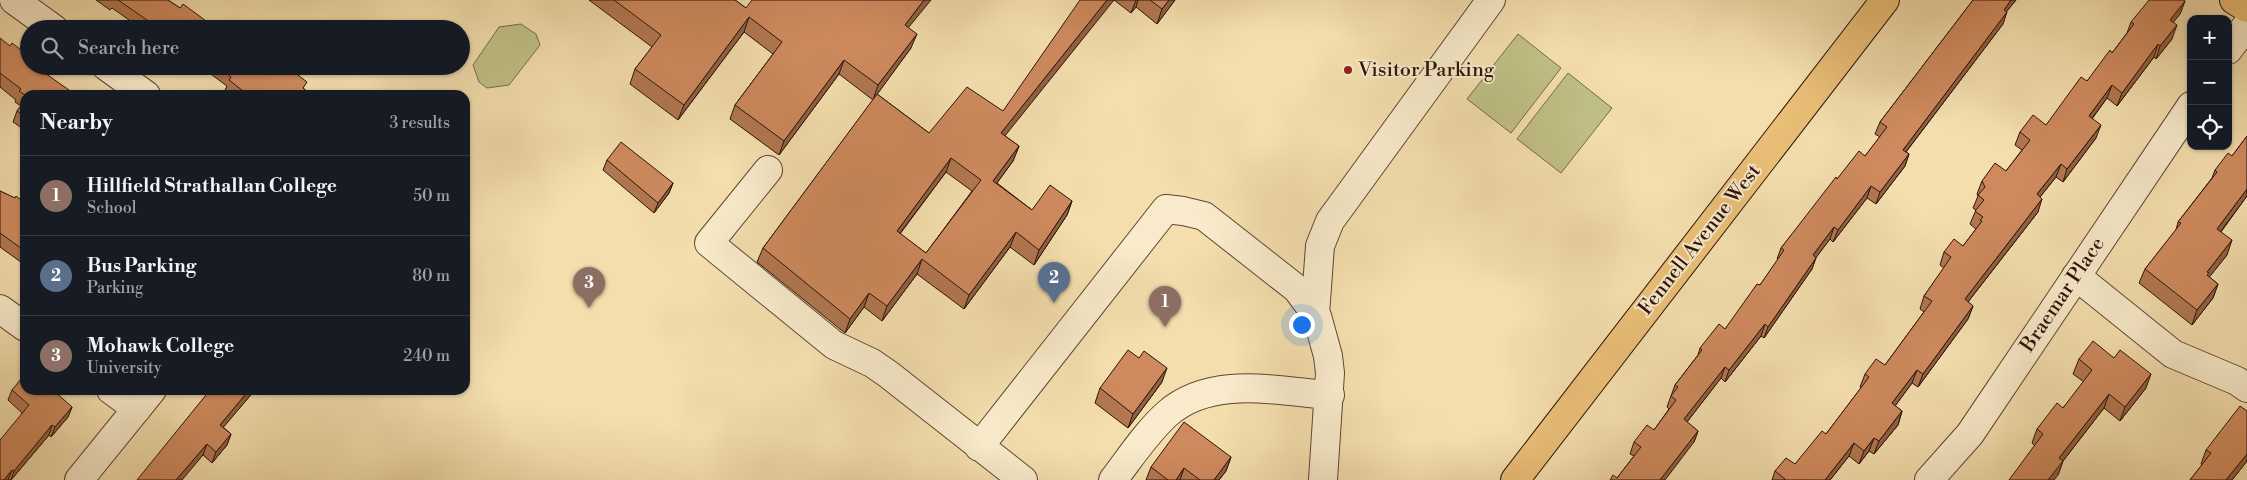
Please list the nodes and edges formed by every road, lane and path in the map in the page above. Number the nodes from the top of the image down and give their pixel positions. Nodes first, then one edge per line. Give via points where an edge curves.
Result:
1 (14, 0) edge
2 (1491, 0) edge
3 (1884, 0) edge
4 (2234, 0) edge
5 (2247, 8) edge
6 (42, 20) edge
7 (2247, 25) edge
8 (2232, 45) edge
9 (118, 75) edge
10 (139, 90) edge
11 (2187, 112) edge
12 (768, 170) dead end
13 (2076, 276) junction
14 (0, 308) edge
15 (1315, 314) junction
16 (20, 323) edge
17 (2247, 388) edge
18 (129, 395) edge
19 (1330, 395) junction
20 (144, 399) edge
21 (979, 448) junction
22 (79, 480) edge
23 (1023, 480) edge
24 (1113, 480) edge
25 (1323, 480) edge
26 (1515, 480) edge
27 (1929, 480) edge

1 - 6 street
2 - 15 street via 1330,221 1320,246
3 - 26 main road, Fennell Avenue West
4 - 5 main road
7 - 8 street
9 - 10 street
11 - 13 street, Braemar Place
12 - 21 street via 708,243 834,345 888,374
13 - 17 street via 2173,354
13 - 27 street, Braemar Place via 1970,434
14 - 16 street
15 - 19 street via 1328,356
15 - 21 street via 1297,289 1204,216 1166,209
18 - 20 street
19 - 24 street via 1226,389 1187,400 1167,414 1147,435
19 - 25 street
20 - 22 street
21 - 23 street

